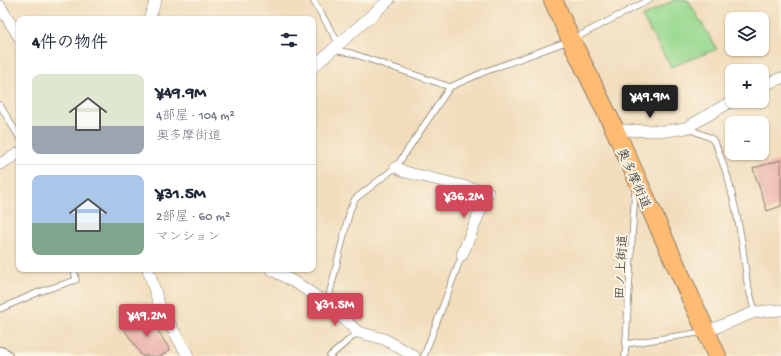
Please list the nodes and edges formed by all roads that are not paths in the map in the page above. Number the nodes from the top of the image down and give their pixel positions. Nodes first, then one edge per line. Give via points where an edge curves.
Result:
1 (156, 0) edge
2 (313, 0) edge
3 (389, 0) edge
4 (553, 0) edge
5 (649, 0) edge
6 (0, 6) edge
7 (150, 16) edge
8 (16, 32) edge
9 (571, 40) junction
10 (336, 47) junction
11 (316, 64) edge
12 (781, 78) edge
13 (769, 83) edge
14 (450, 87) junction
15 (0, 105) edge
16 (725, 105) edge
17 (686, 128) junction
18 (615, 130) junction
19 (16, 132) edge
20 (16, 155) edge
21 (0, 164) edge
22 (396, 167) junction
23 (636, 180) junction
24 (462, 255) joint
25 (75, 272) edge
26 (149, 272) edge
27 (276, 272) edge
28 (327, 304) junction
29 (0, 309) edge
30 (781, 310) edge
31 (755, 312) junction
32 (358, 332) junction
33 (704, 332) junction
34 (626, 344) junction
35 (0, 354) edge
36 (5, 356) edge
37 (188, 356) edge
38 (330, 356) edge
39 (414, 356) edge
40 (424, 356) edge
41 (625, 356) edge
42 (716, 356) edge

1 - 7 street
2 - 10 lane
3 - 10 street
4 - 9 main road, 奥多摩街道
5 - 9 lane
6 - 8 street
9 - 14 lane
9 - 18 main road, 奥多摩街道
10 - 11 street
10 - 14 lane
12 - 13 street
14 - 22 lane
15 - 19 lane
16 - 17 street
17 - 18 street via 666,131
17 - 31 lane via 709,137 717,147 736,211 747,282
18 - 23 main road, 奥多摩街道
20 - 21 street
22 - 24 street via 404,172 488,192
22 - 28 lane via 355,199
23 - 33 main road, 奥多摩街道
23 - 34 lane, 田ノ上街道
24 - 40 lane
25 - 29 lane via 76,280
26 - 37 street via 160,307
27 - 28 street
28 - 32 street
30 - 31 street
31 - 33 street
32 - 38 lane
32 - 39 street via 384,339
33 - 34 lane
33 - 42 main road, 奥多摩街道
34 - 41 lane, 田ノ上街道
35 - 36 street

